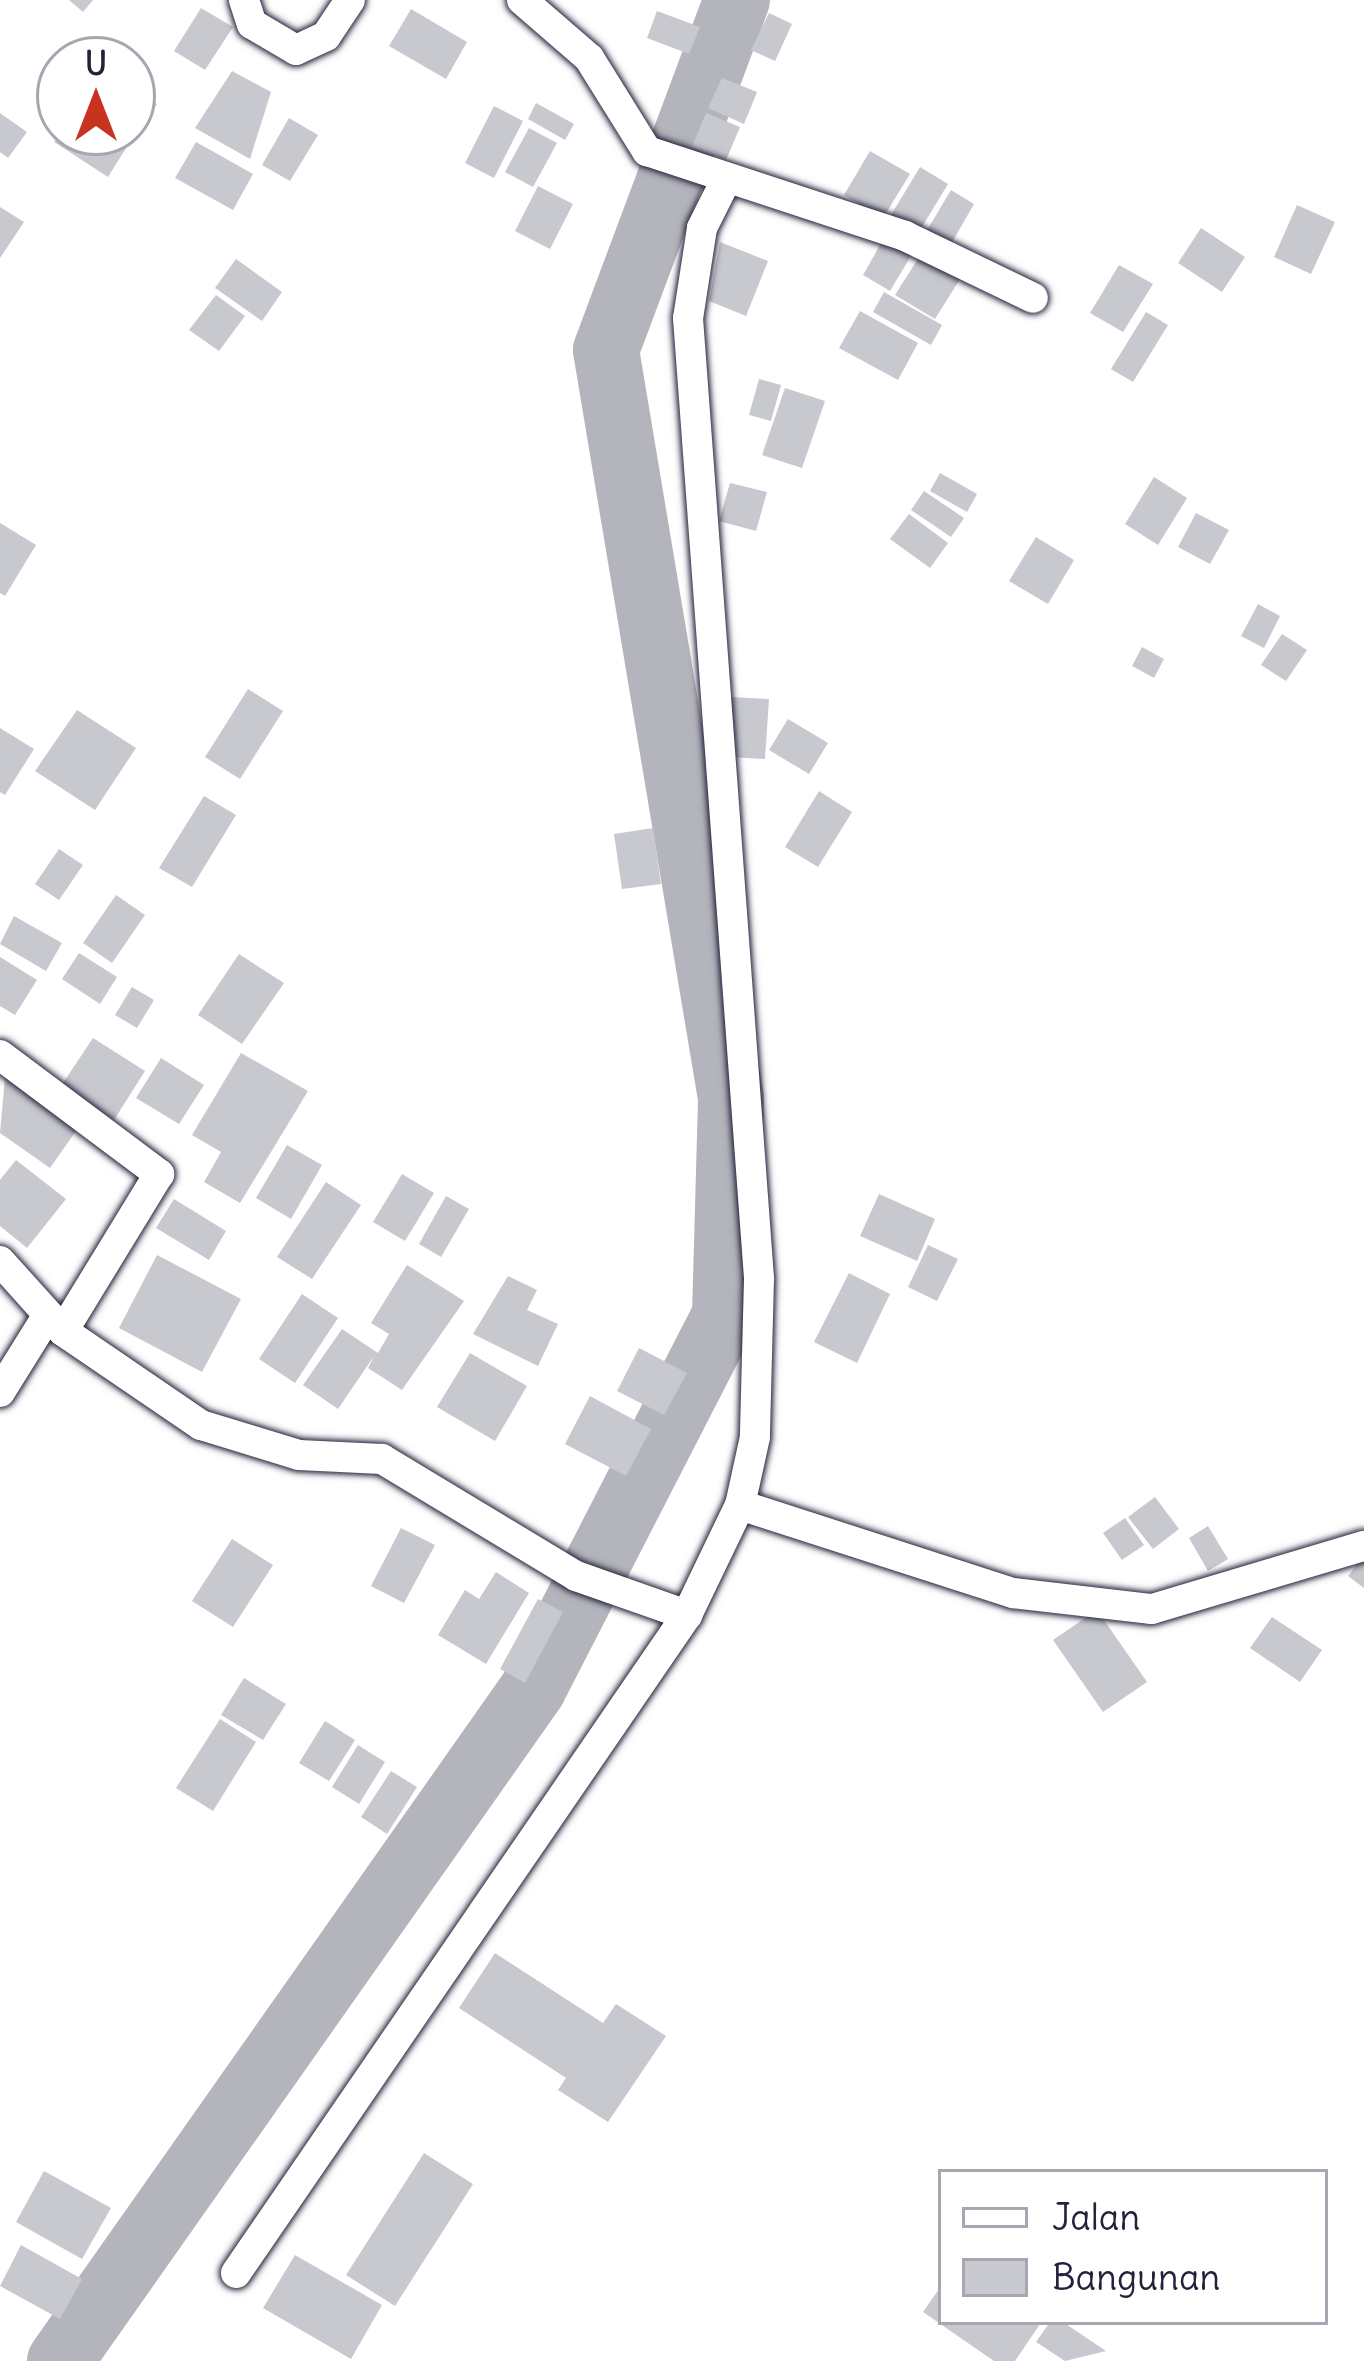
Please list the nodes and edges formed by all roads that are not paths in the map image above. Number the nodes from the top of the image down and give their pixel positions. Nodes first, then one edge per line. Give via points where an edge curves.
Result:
1 (244, 0) edge
2 (350, 0) edge
3 (521, 0) edge
4 (715, 172) junction
5 (1033, 298) dead end
6 (0, 1055) edge
7 (0, 1261) edge
8 (56, 1323) junction
9 (0, 1392) edge
10 (740, 1505) junction
11 (1364, 1546) edge
12 (687, 1615) junction
13 (236, 2273) dead end

1 - 2 street via 252,24 296,50 326,36
3 - 4 street via 589,58 647,152
4 - 5 street via 905,236
4 - 10 street via 688,318 759,1279 755,1437
6 - 8 street via 159,1174
7 - 8 street
8 - 9 street
8 - 12 street via 200,1425 299,1455 382,1459 576,1576
10 - 11 street via 1013,1593 1152,1609
10 - 12 street
12 - 13 street

